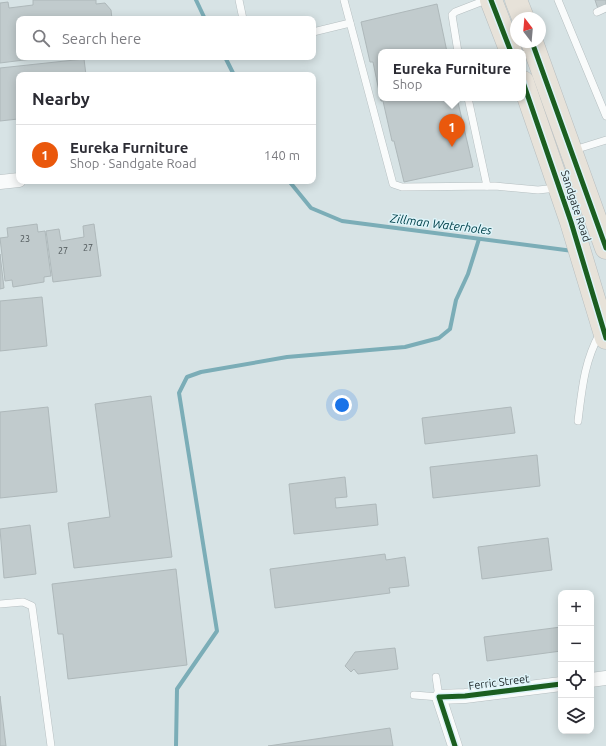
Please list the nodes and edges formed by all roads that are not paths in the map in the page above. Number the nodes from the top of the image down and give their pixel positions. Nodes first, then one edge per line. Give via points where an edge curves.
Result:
1 (239, 0) edge
2 (344, 0) edge
3 (486, 0) edge
4 (491, 0) edge
5 (516, 0) edge
6 (558, 0) edge
7 (606, 8) edge
8 (521, 12) edge
9 (597, 12) dead end
10 (242, 16) edge
11 (350, 23) junction
12 (316, 31) edge
13 (534, 48) edge
14 (458, 49) edge
15 (511, 49) edge
16 (526, 91) edge
17 (469, 101) edge
18 (606, 116) edge
19 (606, 140) edge
20 (572, 151) junction
21 (16, 180) edge
22 (0, 182) edge
23 (487, 186) junction
24 (559, 187) junction
25 (606, 248) edge
26 (604, 332) edge
27 (578, 421) dead end
28 (0, 604) edge
29 (436, 677) dead end
30 (606, 678) edge
31 (594, 680) edge
32 (558, 684) edge
33 (414, 695) dead end
34 (439, 697) junction
35 (51, 746) edge
36 (455, 746) edge

1 - 10 lane
2 - 11 lane
3 - 14 lane via 452,15
4 - 15 highway
5 - 8 highway
6 - 18 lane
7 - 9 lane
11 - 12 lane
11 - 23 lane via 393,184 402,187
13 - 20 highway, Sandgate Road
16 - 24 highway, Sandgate Road
17 - 23 lane
19 - 20 lane
20 - 25 highway, Sandgate Road
21 - 22 street
23 - 24 lane via 538,190
24 - 26 highway, Sandgate Road
26 - 27 lane via 590,350 585,367
28 - 35 lane via 23,602 32,606
29 - 34 lane
30 - 31 street
32 - 34 street, Ferric Street
33 - 34 lane
34 - 36 street

